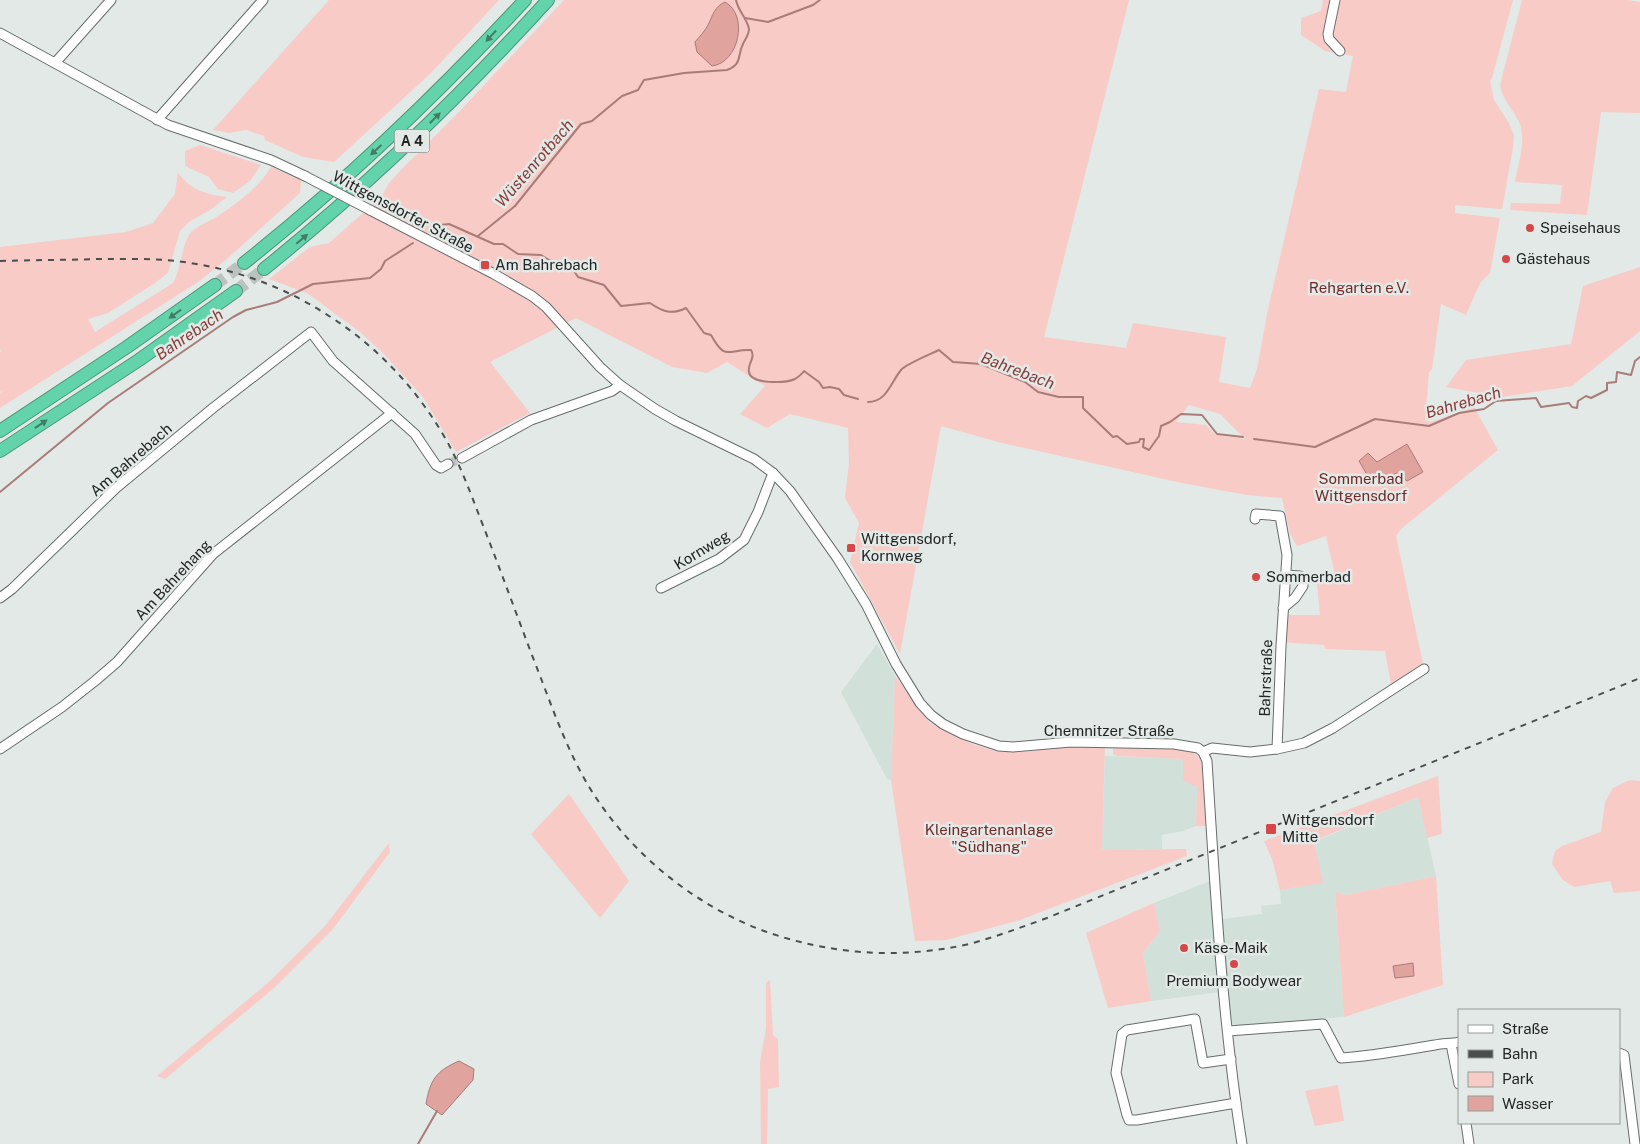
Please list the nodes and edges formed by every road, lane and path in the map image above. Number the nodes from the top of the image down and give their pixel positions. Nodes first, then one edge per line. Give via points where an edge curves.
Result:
1 (110, 0) edge
2 (263, 0) edge
3 (524, 0) edge
4 (548, 0) edge
5 (1335, 0) edge
6 (0, 33) edge
7 (1340, 51) dead end
8 (55, 63) junction
9 (157, 120) junction
10 (244, 262) tunnel mouth
11 (264, 269) tunnel mouth
12 (215, 285) tunnel mouth
13 (236, 291) tunnel mouth
14 (620, 385) junction
15 (392, 413) junction
16 (0, 431) edge
17 (0, 450) edge
18 (462, 458) tunnel mouth
19 (448, 464) dead end
20 (773, 473) junction
21 (1255, 518) dead end
22 (820, 532) joint
23 (1286, 575) junction
24 (661, 588) dead end
25 (0, 598) edge
26 (1283, 608) junction
27 (1424, 669) dead end
28 (0, 749) edge
29 (1277, 749) junction
30 (1203, 752) junction
31 (1228, 1031) junction
32 (1455, 1043) edge
33 (1620, 1054) edge
34 (1231, 1058) junction
35 (1458, 1074) edge
36 (1236, 1103) junction
37 (1466, 1124) edge
38 (1242, 1144) edge
39 (1469, 1144) edge
40 (1634, 1144) edge

1 - 8 street
2 - 9 street
3 -> 10 highway, A 4 via 416,113 324,197
11 -> 4 highway, A 4 via 338,208 434,120
5 - 7 street via 1328,34
6 - 8 street, Wittgensdorfer Straße
8 - 9 street, Wittgensdorfer Straße
9 - 14 street, Wittgensdorfer Straße, bridge via 270,160 494,274 546,308
12 -> 16 highway
17 -> 13 highway via 139,360
14 - 18 street via 612,391 531,420
14 - 20 street, Wittgensdorfer Straße via 662,413 754,459
15 - 19 street via 415,434 436,465 441,468
15 - 25 street, Am Bahrebach via 333,361 311,332 116,488
15 - 28 street, Am Bahrehang via 213,554 117,662 95,681
20 - 22 street, Wittgensdorfer Straße
20 - 24 street, Kornweg via 744,540 720,559
21 - 23 street, Bahrstraße via 1256,514 1280,516 1287,555
22 - 30 street, Chemnitzer Straße via 866,604 920,704 943,724 963,734 1014,748 1070,742 1144,742 1188,745
23 - 26 street, Bahrstraße
23 - 26 street via 1300,576 1304,586
26 - 29 street, Bahrstraße
27 - 29 street via 1333,728 1304,743
29 - 30 street via 1250,752 1212,748
30 - 31 street via 1207,762
31 - 32 street via 1323,1024 1341,1058
31 - 34 street
32 - 35 street
33 - 40 street via 1624,1055
34 - 36 street
34 - 36 street via 1203,1063 1195,1019 1127,1030 1122,1034 1116,1073 1129,1120
36 - 38 street
37 - 39 street

